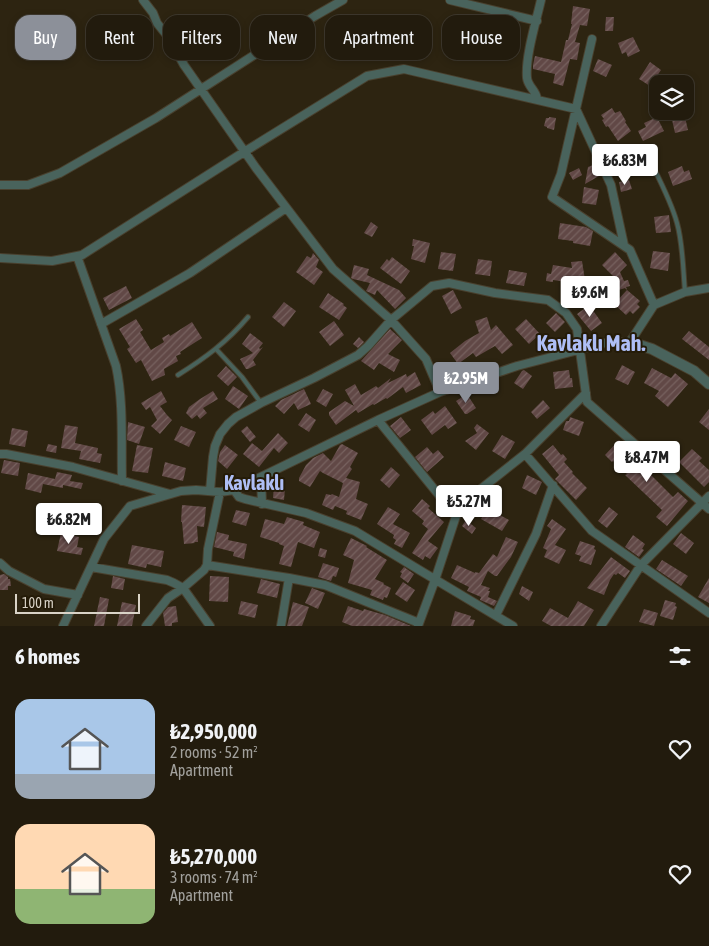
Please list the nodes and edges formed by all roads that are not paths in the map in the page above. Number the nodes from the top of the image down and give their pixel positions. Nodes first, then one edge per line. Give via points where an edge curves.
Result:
1 (143, 0) edge
2 (343, 0) edge
3 (450, 0) edge
4 (542, 0) edge
5 (537, 21) junction
6 (592, 39) dead end
7 (202, 88) junction
8 (536, 99) junction
9 (576, 108) junction
10 (644, 148) dead end
11 (244, 152) junction
12 (0, 185) edge
13 (286, 208) junction
14 (624, 245) junction
15 (76, 256) junction
16 (0, 258) edge
17 (709, 288) edge
18 (685, 292) junction
19 (654, 305) junction
20 (248, 317) dead end
21 (391, 320) junction
22 (100, 324) junction
23 (630, 342) junction
24 (216, 349) junction
25 (580, 349) junction
26 (178, 375) dead end
27 (709, 384) edge
28 (440, 392) junction
29 (586, 393) junction
30 (261, 403) junction
31 (378, 420) junction
32 (0, 454) edge
33 (525, 454) junction
34 (261, 476) junction
35 (122, 481) junction
36 (553, 485) junction
37 (234, 490) junction
38 (210, 491) junction
39 (220, 492) junction
40 (170, 494) junction
41 (709, 496) edge
42 (702, 502) junction
43 (262, 504) junction
44 (709, 509) edge
45 (456, 516) junction
46 (0, 564) edge
47 (207, 565) junction
48 (641, 566) junction
49 (91, 567) junction
50 (289, 578) junction
51 (435, 580) junction
52 (183, 588) junction
53 (78, 595) junction
54 (709, 613) edge
55 (496, 615) junction
56 (505, 623) edge
57 (419, 625) edge
58 (63, 626) edge
59 (146, 626) edge
60 (210, 626) edge
61 (281, 626) edge
62 (513, 626) edge
63 (601, 626) edge

1 - 7 street
2 - 7 street
3 - 5 street
4 - 5 street
5 - 8 street via 527,76
6 - 9 street
7 - 11 street
7 - 12 street via 60,173 28,185
8 - 9 street
8 - 11 street via 404,69 367,76
9 - 14 street via 612,185
9 - 14 street via 561,174 552,197
10 - 18 lane via 673,210 679,233
11 - 13 street
11 - 15 street
13 - 21 street via 333,269
13 - 22 street via 190,273
14 - 19 street via 630,250
15 - 16 street via 52,261
15 - 22 street
17 - 18 street
18 - 19 street
19 - 23 street
20 - 24 lane
21 - 25 street via 432,286 449,283 548,300 566,313 577,329
21 - 28 street via 426,359
21 - 30 street via 358,355
22 - 35 street via 120,382
23 - 25 street via 609,342
23 - 27 street via 652,349 694,371
24 - 26 lane
24 - 30 lane
25 - 28 street
25 - 29 street
28 - 31 street
29 - 33 street
29 - 42 street via 587,402
30 - 38 street via 236,417 220,434 212,457
31 - 34 street
31 - 45 street
32 - 35 street via 73,467
33 - 36 street
33 - 45 street via 472,496
34 - 37 street
34 - 43 street
35 - 40 street
36 - 48 street via 592,531
36 - 55 street via 536,534
37 - 39 street
37 - 43 street via 245,499
38 - 39 street
38 - 40 street
39 - 47 street
40 - 49 street via 130,506 104,539
41 - 42 street
42 - 44 street
42 - 48 street
43 - 51 street via 306,513 355,531
45 - 51 street
46 - 53 street via 44,589
47 - 50 street
47 - 52 street
48 - 54 street
48 - 63 street
49 - 52 street via 167,580
49 - 53 street
50 - 57 street via 325,585
50 - 61 street
51 - 55 street
51 - 57 street
52 - 59 street via 168,598
52 - 60 street
53 - 58 street
55 - 56 street
56 - 62 street

